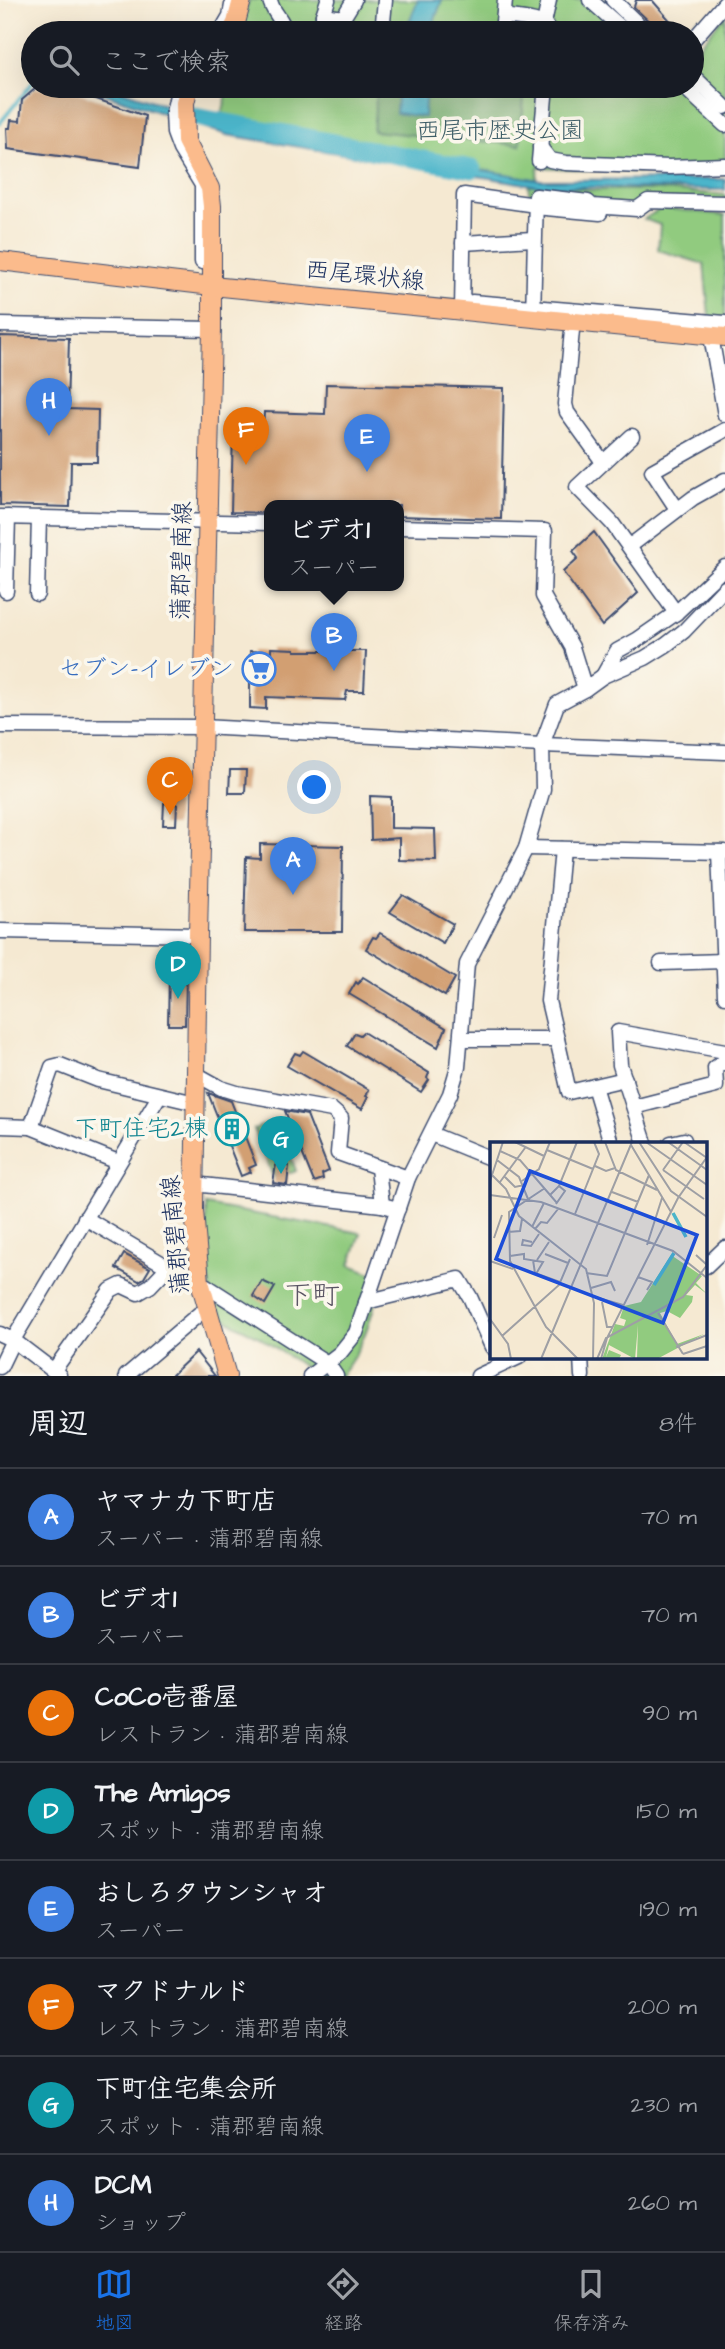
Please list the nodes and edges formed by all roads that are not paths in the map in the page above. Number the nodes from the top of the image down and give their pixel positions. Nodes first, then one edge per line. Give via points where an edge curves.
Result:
1 (233, 0) edge
2 (242, 0) edge
3 (249, 0) edge
4 (270, 0) edge
5 (328, 0) edge
6 (354, 0) edge
7 (385, 0) edge
8 (505, 0) edge
9 (549, 0) edge
10 (590, 0) edge
11 (598, 0) edge
12 (613, 0) edge
13 (719, 0) edge
14 (725, 3) edge
15 (323, 15) junction
16 (504, 16) junction
17 (227, 21) edge
18 (237, 21) edge
19 (244, 21) edge
20 (281, 21) edge
21 (323, 21) edge
22 (383, 21) edge
23 (503, 21) edge
24 (522, 21) edge
25 (548, 21) edge
26 (614, 21) edge
27 (621, 21) edge
28 (635, 21) edge
29 (701, 21) edge
30 (704, 27) edge
31 (704, 87) edge
32 (704, 97) edge
33 (176, 98) edge
34 (188, 98) edge
35 (545, 98) edge
36 (696, 98) edge
37 (725, 107) edge
38 (725, 119) edge
39 (725, 125) edge
40 (725, 165) edge
41 (536, 202) junction
42 (725, 203) edge
43 (642, 217) dead end
44 (533, 239) junction
45 (463, 243) junction
46 (0, 261) edge
47 (202, 262) dead end
48 (212, 286) junction
49 (467, 306) junction
50 (533, 312) junction
51 (573, 320) junction
52 (725, 323) edge
53 (0, 325) edge
54 (212, 329) junction
55 (718, 337) edge
56 (725, 415) edge
57 (725, 430) edge
58 (632, 436) dead end
59 (604, 462) junction
60 (725, 480) edge
61 (677, 509) junction
62 (4, 517) edge
63 (39, 518) junction
64 (207, 522) junction
65 (264, 523) edge
66 (404, 527) edge
67 (630, 546) junction
68 (725, 567) edge
69 (725, 588) edge
70 (6, 591) dead end
71 (37, 594) dead end
72 (676, 613) junction
73 (603, 676) junction
74 (585, 689) junction
75 (0, 726) edge
76 (202, 727) junction
77 (542, 745) junction
78 (725, 752) edge
79 (526, 848) junction
80 (562, 849) junction
81 (722, 852) edge
82 (724, 921) edge
83 (0, 931) edge
84 (198, 935) junction
85 (724, 961) edge
86 (661, 963) dead end
87 (725, 996) edge
88 (461, 1039) junction
89 (557, 1040) junction
90 (725, 1051) edge
91 (725, 1061) edge
92 (197, 1074) junction
93 (625, 1079) junction
94 (594, 1086) junction
95 (159, 1096) junction
96 (195, 1103) junction
97 (634, 1107) junction
98 (0, 1126) edge
99 (31, 1126) junction
100 (431, 1134) junction
101 (611, 1142) edge
102 (645, 1142) edge
103 (490, 1158) edge
104 (118, 1163) junction
105 (378, 1168) junction
106 (408, 1178) junction
107 (194, 1184) junction
108 (382, 1205) junction
109 (398, 1209) junction
110 (85, 1218) junction
111 (725, 1248) edge
112 (708, 1264) edge
113 (168, 1267) junction
114 (200, 1282) junction
115 (366, 1303) junction
116 (208, 1313) junction
117 (6, 1337) edge
118 (490, 1342) edge
119 (581, 1358) edge
120 (498, 1361) edge
121 (327, 1363) junction
122 (0, 1367) edge
123 (57, 1373) edge
124 (126, 1376) edge
125 (227, 1376) edge
126 (310, 1376) edge
127 (336, 1376) edge
128 (478, 1376) edge
129 (582, 1376) edge

1 - 17 street
2 - 18 main road
3 - 19 street
4 - 20 street
5 - 15 street
6 - 15 street via 343,18
7 - 22 street
8 - 16 street
9 - 25 street
10 - 26 street
11 - 27 street
12 - 28 street
13 - 29 street
14 - 30 street
15 - 21 street
16 - 23 street
16 - 24 street
31 - 37 street
32 - 38 street
33 - 47 street via 174,133 202,185
34 - 48 main road, 蒲郡碧南線 via 186,141 211,188
35 - 40 street via 540,154 550,160 669,167
36 - 39 street
41 - 42 street via 588,202 637,209 648,201
41 - 43 street
41 - 44 street
41 - 45 street via 464,195
44 - 45 street
44 - 50 street
45 - 49 street
46 - 48 main road, 西尾環状線
48 - 49 main road, 西尾環状線
48 - 54 main road, 蒲郡碧南線
49 - 50 main road, 西尾環状線
50 - 51 main road, 西尾環状線
50 - 52 street
51 - 55 main road, 西尾環状線
51 - 59 street via 565,404
53 - 54 street
54 - 64 main road, 蒲郡碧南線
55 - 56 street
57 - 61 street via 652,471
58 - 59 street
59 - 67 street via 577,487
60 - 61 street
61 - 67 street
62 - 63 street
62 - 70 street
63 - 64 street
63 - 71 street
64 - 65 street
64 - 76 main road, 蒲郡碧南線
66 - 74 street via 545,531 543,596 572,647
67 - 72 street
68 - 72 street
69 - 73 street via 666,645
72 - 73 street via 617,651
73 - 74 street
74 - 77 street via 557,704
75 - 76 street
76 - 77 street
76 - 84 main road, 蒲郡碧南線
77 - 78 street
77 - 79 street via 543,789
79 - 80 street
79 - 88 street via 467,964
80 - 81 street
80 - 89 street via 548,1001
81 - 82 street
82 - 85 street
83 - 84 street
84 - 92 main road, 蒲郡碧南線
85 - 86 street
85 - 87 street
88 - 89 street
88 - 100 street via 450,1094
89 - 94 street via 569,1092
90 - 93 street via 618,1032
91 - 97 street via 715,1068 716,1086
92 - 96 main road, 蒲郡碧南線
92 - 105 street via 237,1093 332,1110 341,1118 338,1153
93 - 94 street
93 - 97 street
94 - 101 street
95 - 96 street
95 - 99 street via 60,1065 52,1067
95 - 104 street
96 - 107 main road, 蒲郡碧南線
97 - 102 street
98 - 99 street
99 - 104 street
100 - 103 street
100 - 106 street
104 - 110 street
105 - 106 street
105 - 108 street
106 - 109 street
107 - 108 street
107 - 114 main road, 蒲郡碧南線
108 - 109 street
109 - 115 street
110 - 113 street
110 - 117 street
111 - 112 street
113 - 114 street
113 - 123 street via 138,1293 121,1285 111,1290
114 - 116 main road, 蒲郡碧南線
114 - 121 street
115 - 118 street via 459,1279
115 - 121 street via 356,1333
116 - 124 street via 199,1314
116 - 125 main road, 蒲郡碧南線
117 - 122 street
117 - 123 street
119 - 129 street
120 - 128 street
121 - 126 street
121 - 127 street

